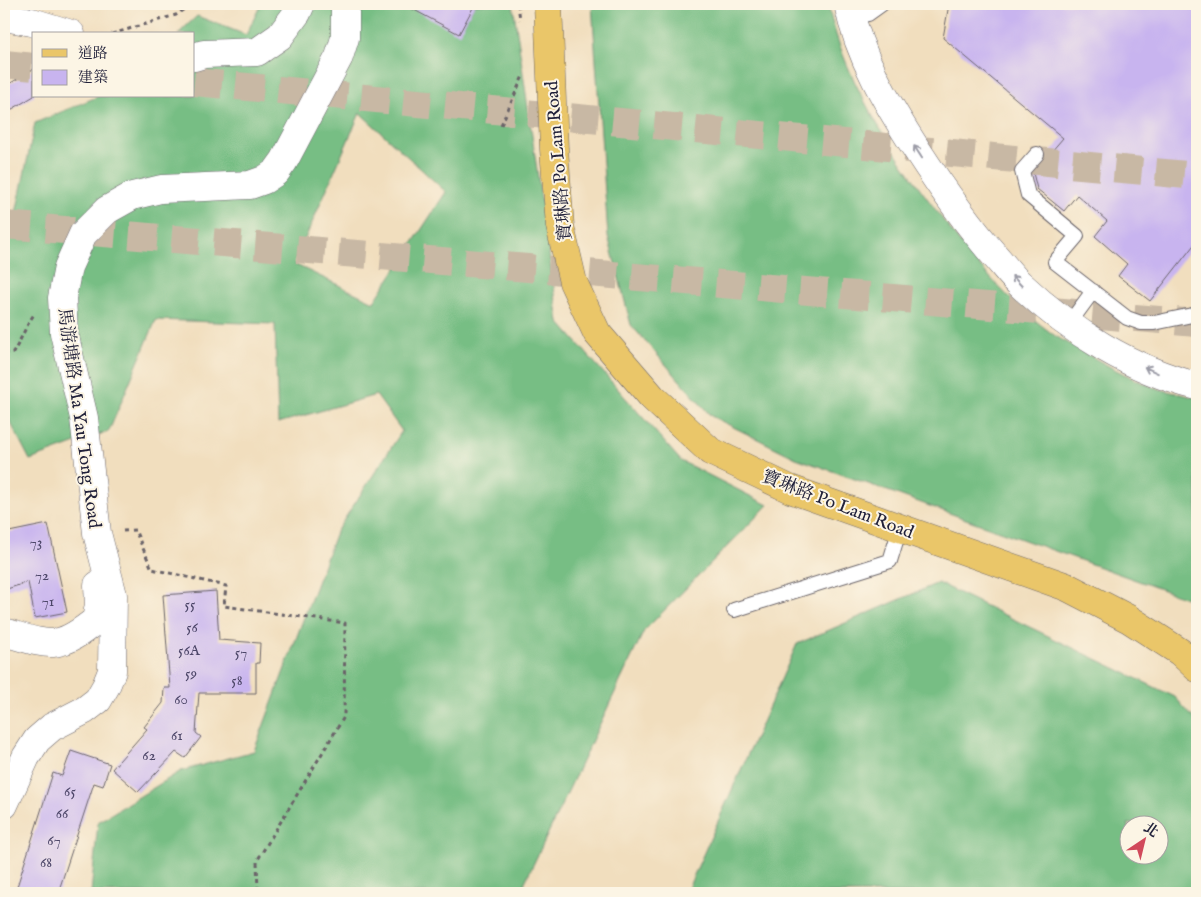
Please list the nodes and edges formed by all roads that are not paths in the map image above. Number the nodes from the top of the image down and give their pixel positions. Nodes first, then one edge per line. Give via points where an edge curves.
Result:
1 (301, 4) edge
2 (345, 4) edge
3 (548, 4) edge
4 (882, 4) edge
5 (849, 11) edge
6 (4, 17) edge
7 (64, 32) edge
8 (195, 57) edge
9 (1037, 154) dead end
10 (1093, 291) junction
11 (1197, 314) edge
12 (1068, 324) junction
13 (1197, 386) edge
14 (900, 528) junction
15 (97, 533) junction
16 (734, 610) dead end
17 (4, 632) edge
18 (1197, 668) edge
19 (4, 805) edge

1 - 8 street via 280,36 257,52
2 - 15 street, 馬游塘路 Ma Yau Tong Road via 345,38 339,58 276,172 250,185 161,189 132,196 107,210 83,234 68,267 62,298 63,324 84,418
3 - 14 main road, 寶琳路 Po Lam Road via 560,226 573,282 597,333 652,397 710,450 790,489
4 - 5 lane via 868,14
12 -> 5 street via 1020,284 976,234 939,183 898,122 871,73
6 - 7 street
9 - 10 lane via 1022,171 1028,195 1077,236 1055,262
10 - 11 lane via 1127,318 1141,323
10 - 12 lane
13 -> 12 street via 1172,380 1117,354
14 - 16 lane via 890,561
14 - 18 main road, 寶琳路 Po Lam Road via 1067,587 1128,619 1180,652
15 - 17 street via 99,605 96,620 58,644
15 - 19 street, 馬游塘路 Ma Yau Tong Road via 113,595 112,671 98,700 52,727 37,740

